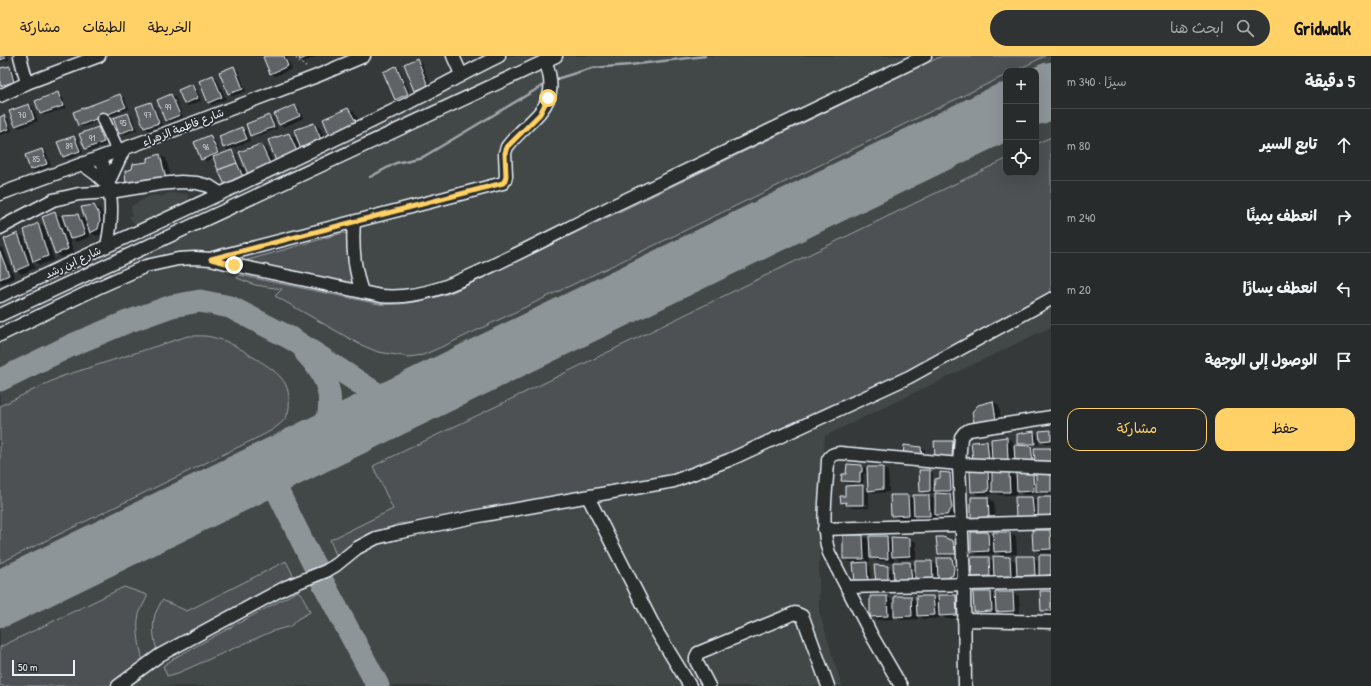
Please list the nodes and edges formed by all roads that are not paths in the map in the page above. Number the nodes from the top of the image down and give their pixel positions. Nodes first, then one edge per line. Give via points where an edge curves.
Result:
1 (20, 56) edge
2 (99, 56) edge
3 (364, 56) edge
4 (453, 56) edge
5 (499, 56) edge
6 (925, 56) edge
7 (350, 59) edge
8 (551, 59) edge
9 (461, 74) junction
10 (28, 83) junction
11 (0, 96) edge
12 (103, 119) dead end
13 (121, 150) junction
14 (101, 158) junction
15 (82, 164) junction
16 (110, 187) junction
17 (220, 193) junction
18 (0, 194) edge
19 (354, 222) junction
20 (0, 228) edge
21 (108, 246) junction
22 (211, 259) junction
23 (362, 292) junction
24 (0, 296) edge
25 (1051, 299) edge
26 (0, 315) edge
27 (0, 335) edge
28 (1051, 417) edge
29 (959, 464) junction
30 (1051, 468) edge
31 (588, 497) junction
32 (1051, 522) edge
33 (962, 525) junction
34 (824, 529) junction
35 (1051, 582) edge
36 (964, 583) junction
37 (847, 587) junction
38 (964, 620) junction
39 (1051, 622) edge
40 (118, 686) edge
41 (690, 686) edge
42 (710, 686) edge
43 (828, 686) edge
44 (901, 686) edge
45 (965, 686) edge

1 - 10 street
2 - 10 street
3 - 7 street, شارع فاطمة الزهراء
4 - 9 street
5 - 9 street
6 - 23 street via 465,279 404,297
7 - 13 street, شارع فاطمة الزهراء via 317,76
8 - 19 street via 548,98 540,114 507,147 506,176 503,183
8 - 26 street
9 - 17 street via 322,146
10 - 11 street
12 - 13 street
13 - 14 street, شارع فاطمة الزهراء
13 - 16 street
14 - 15 street, شارع فاطمة الزهراء
14 - 16 street, شارع ابن رشد
15 - 16 street
15 - 18 street, شارع فاطمة الزهراء
16 - 17 street via 181,182 209,186
16 - 20 street via 53,200
16 - 21 street, شارع ابن رشد via 112,214
17 - 21 street
19 - 22 street
19 - 23 street via 354,264
21 - 24 street, شارع ابن رشد
22 - 23 street
22 - 27 street via 178,259 146,266
25 - 31 street via 910,377 730,460 674,481
28 - 29 street via 969,430 961,437
29 - 30 street
29 - 33 street
29 - 34 street via 834,454 828,460
31 - 40 street via 476,516 376,538 357,548 326,571 281,589 170,650
31 - 41 street via 655,627
32 - 33 street
33 - 34 street
33 - 36 street
34 - 37 street via 829,552
35 - 36 street
36 - 37 street
36 - 38 street
37 - 44 street
38 - 39 street
38 - 45 street
42 - 43 street via 696,661 698,653 795,613 804,620

